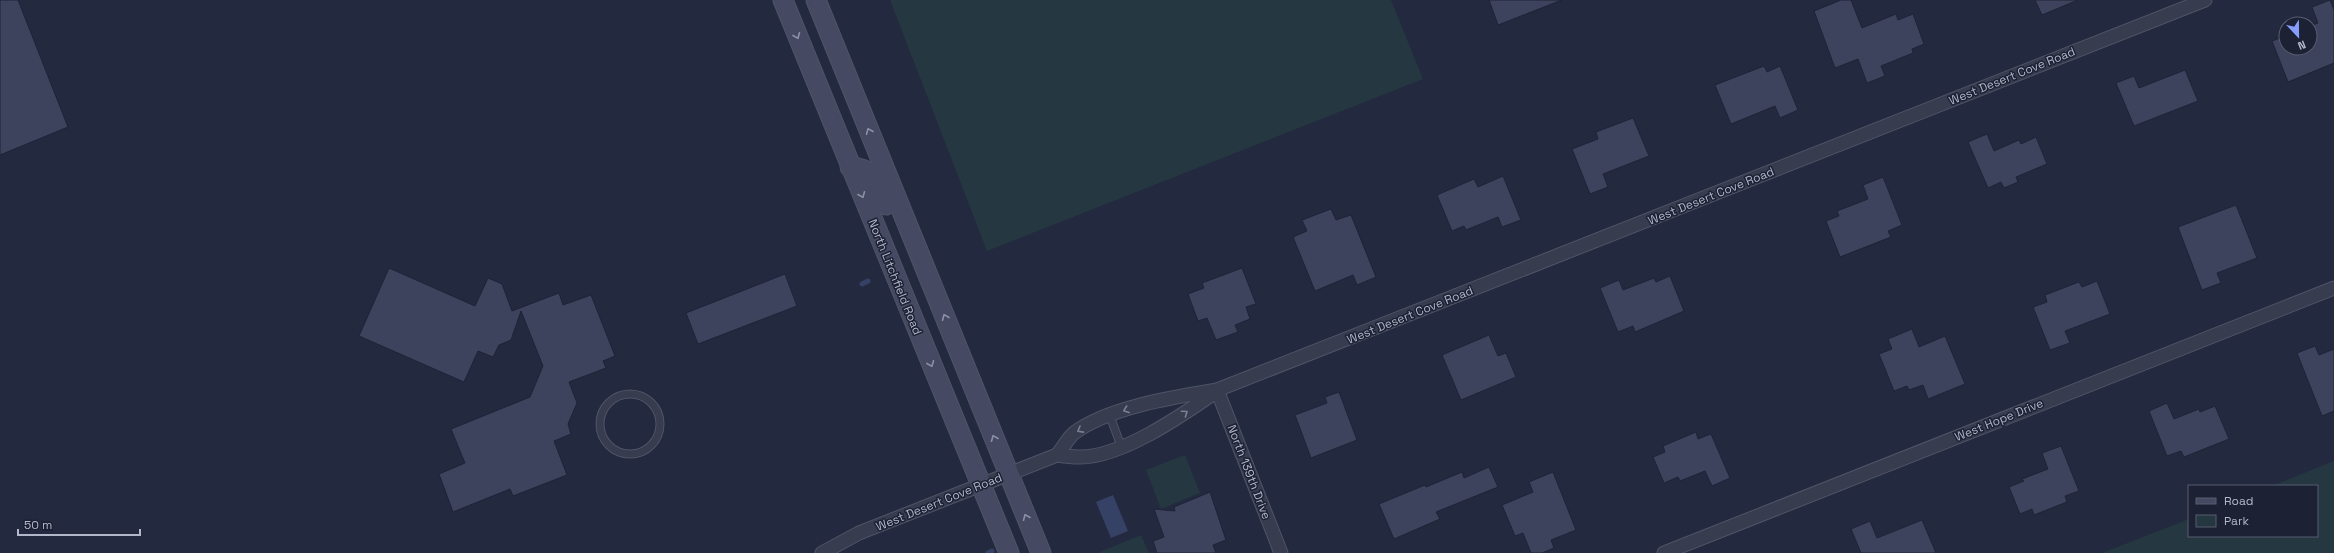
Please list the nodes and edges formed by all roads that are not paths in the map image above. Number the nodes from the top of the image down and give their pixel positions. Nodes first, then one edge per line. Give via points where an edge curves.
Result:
1 (782, 0) edge
2 (816, 0) edge
3 (2205, 0) edge
4 (850, 167) junction
5 (914, 240) junction
6 (2334, 288) edge
7 (1217, 390) junction
8 (1110, 416) junction
9 (1121, 446) junction
10 (623, 454) joint
11 (1057, 455) junction
12 (1008, 474) junction
13 (981, 485) junction
14 (822, 553) edge
15 (1009, 553) edge
16 (1041, 553) edge
17 (1281, 553) edge
18 (1664, 553) edge

1 -> 4 main road, North Litchfield Road
5 -> 2 main road
3 - 7 street, West Desert Cove Road
4 - 5 main road via 862,168 871,174 895,229
4 -> 13 main road, North Litchfield Road
12 -> 5 main road
6 - 18 street, West Hope Drive
7 -> 8 street, West Desert Cove Road via 1170,398
9 -> 7 street, West Desert Cove Road via 1176,420
7 - 17 street, North 139th Drive
8 - 9 lane
8 -> 11 street, West Desert Cove Road via 1074,434
9 - 11 street, West Desert Cove Road via 1104,454 1080,458
10 - 10 lane via 633,454 651,446 660,428 653,405 641,396 621,395 612,400 600,416 601,435 606,444
11 - 12 street, West Desert Cove Road
12 - 13 street, West Desert Cove Road
16 -> 12 main road
13 - 14 street, West Desert Cove Road via 859,533
13 - 15 main road, North Litchfield Road

